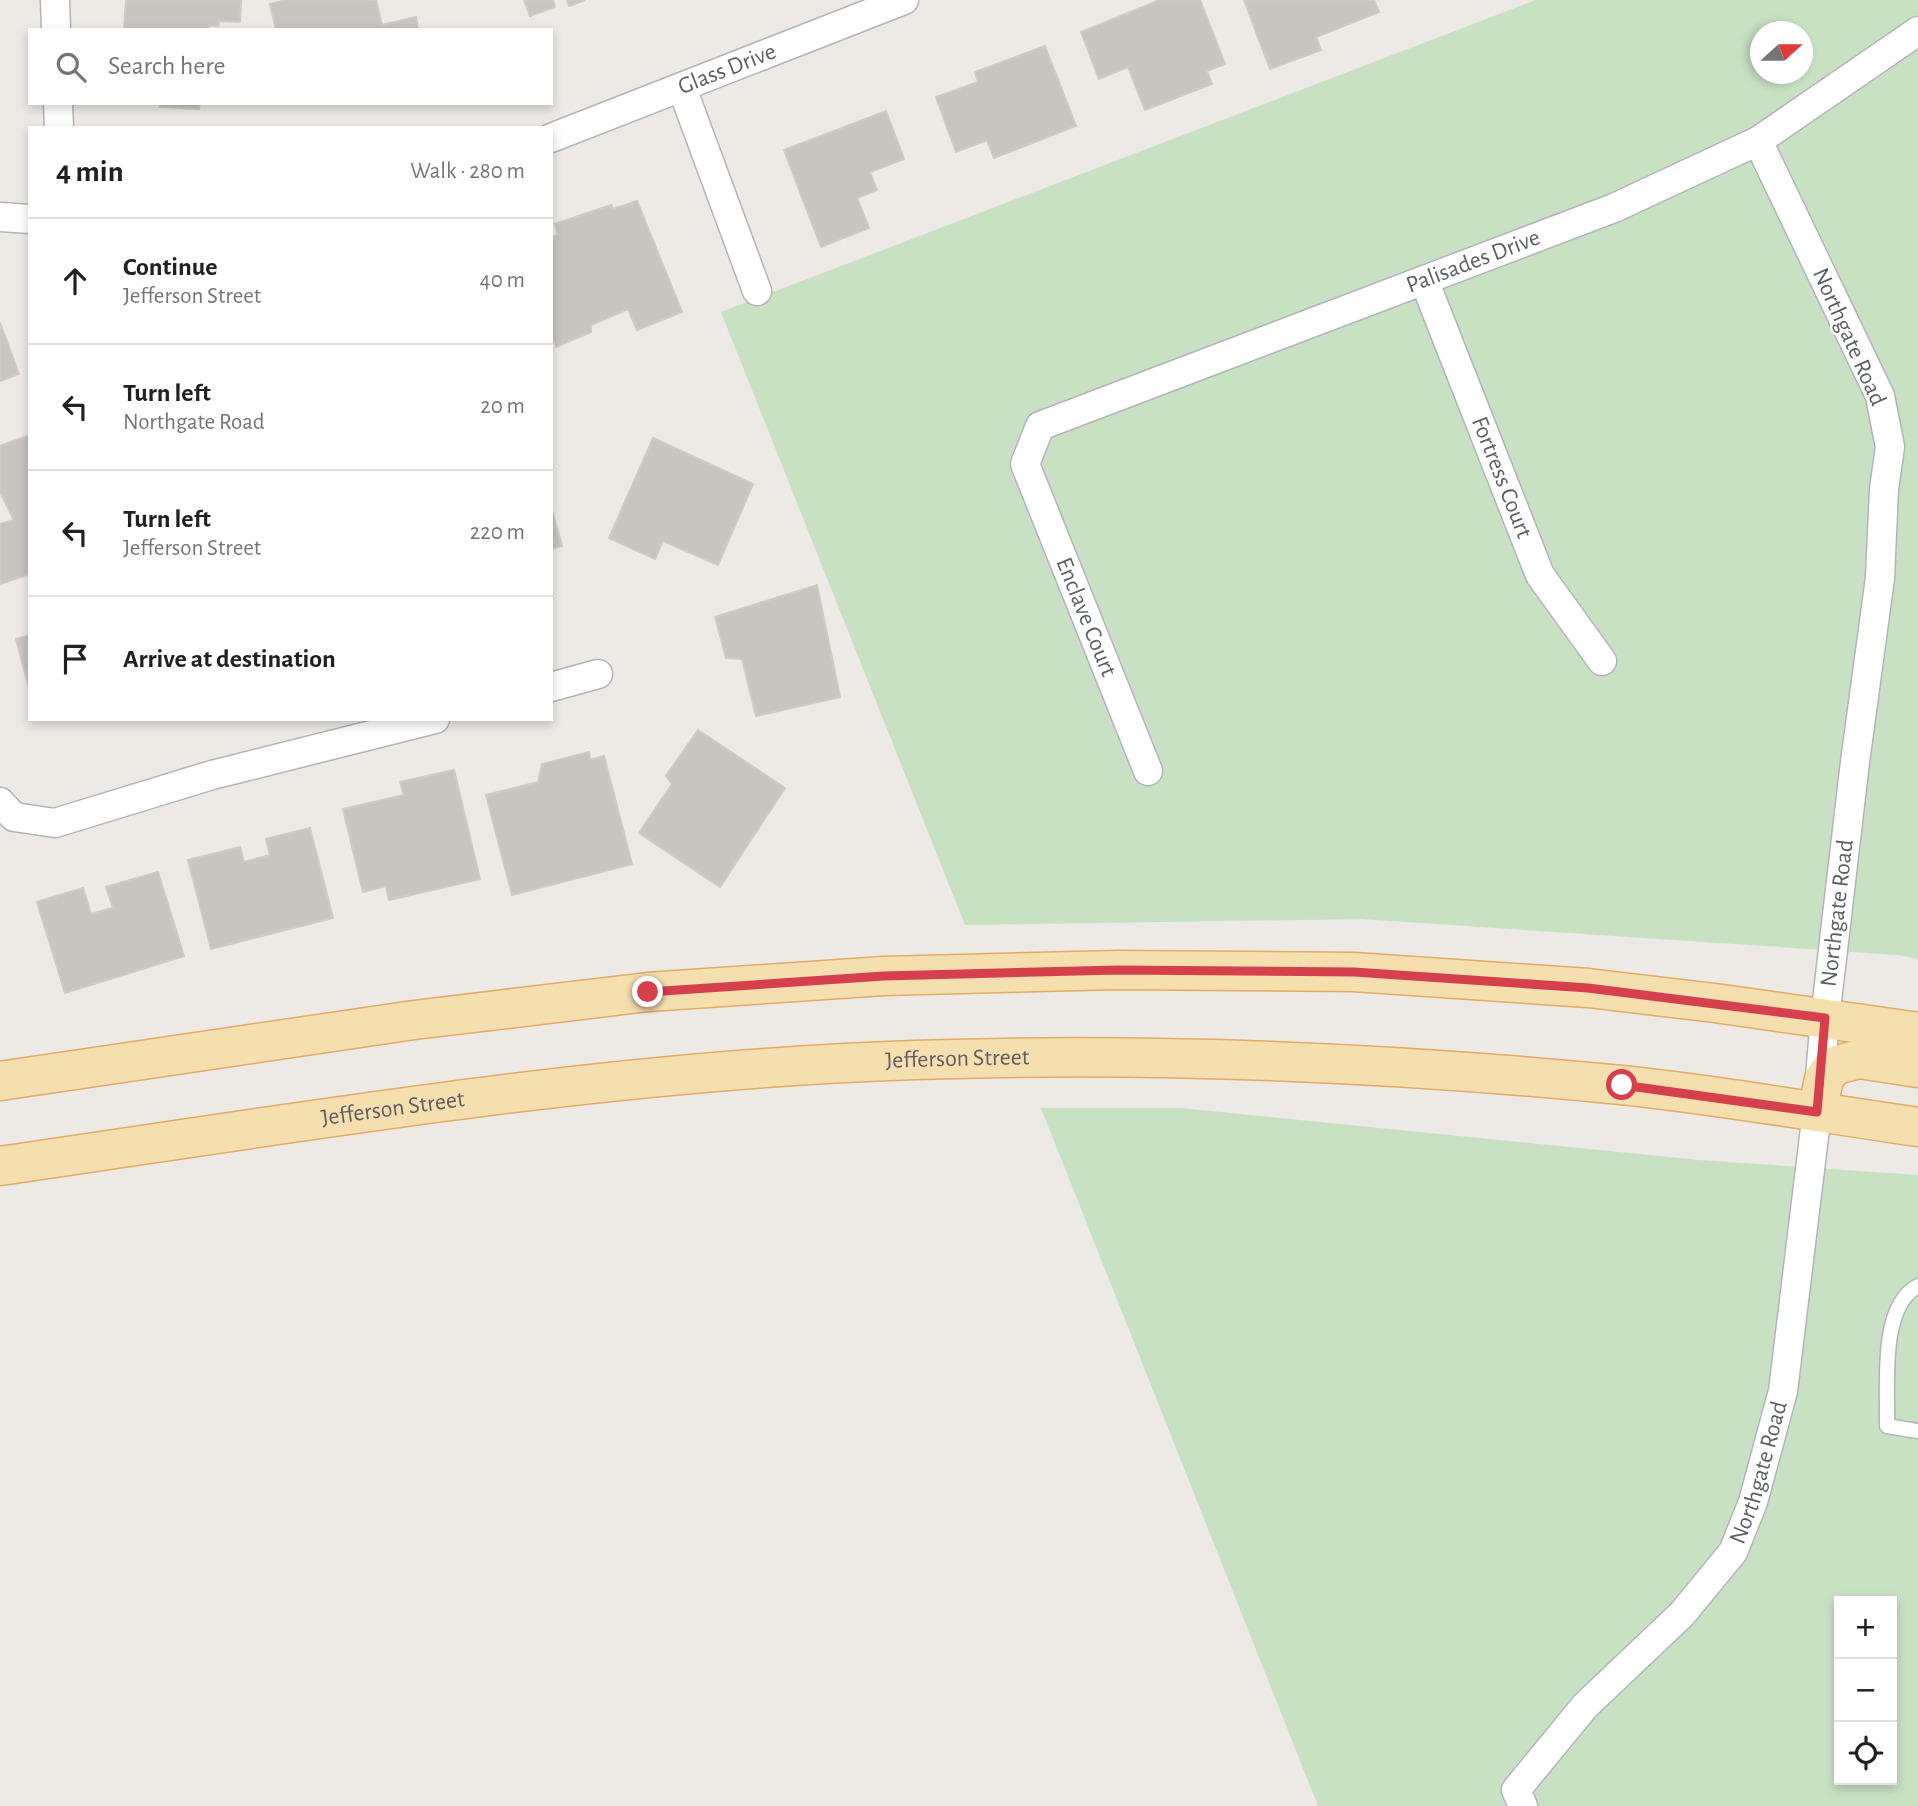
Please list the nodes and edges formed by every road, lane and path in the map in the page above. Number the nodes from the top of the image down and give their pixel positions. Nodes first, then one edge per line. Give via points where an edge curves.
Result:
1 (55, 0) edge
2 (904, 0) edge
3 (56, 28) edge
4 (1918, 30) edge
5 (682, 88) junction
6 (58, 105) edge
7 (59, 126) edge
8 (553, 137) edge
9 (1758, 141) junction
10 (0, 217) edge
11 (28, 219) edge
12 (1424, 280) junction
13 (757, 291) dead end
14 (1025, 464) joint
15 (1602, 662) dead end
16 (598, 674) dead end
17 (553, 686) edge
18 (427, 721) edge
19 (1148, 771) dead end
20 (7, 809) edge
21 (1825, 1018) junction
22 (1918, 1031) edge
23 (1918, 1068) edge
24 (0, 1081) edge
25 (1817, 1112) junction
26 (1918, 1127) edge
27 (0, 1166) edge
28 (1918, 1286) edge
29 (1918, 1431) edge
30 (1519, 1798) edge

1 - 3 street
2 - 5 street, Glass Drive
4 - 9 street, Palisades Drive
5 - 8 street, Glass Drive
5 - 13 street
6 - 7 street
9 - 12 street, Palisades Drive via 1614,208
9 - 21 street, Northgate Road via 1880,396 1890,447 1880,578
10 - 11 street
12 - 14 street, Palisades Drive via 1040,426
12 - 15 street, Fortress Court via 1540,575
14 - 19 street, Enclave Court
16 - 17 street
18 - 20 street via 212,775 55,824
21 - 22 main road
21 - 24 main road via 1588,988 1354,972 1118,970 884,976 634,993 414,1020
21 - 25 street, Northgate Road
23 - 25 main road via 1859,1059 1833,1066 1824,1079
25 - 26 main road, Jefferson Street
25 - 27 main road, Jefferson Street via 1622,1085 1386,1066 1147,1056 911,1060 674,1075 437,1103
25 - 30 street, Northgate Road via 1783,1391 1753,1502 1733,1552 1682,1614 1585,1706
28 - 29 lane via 1907,1292 1897,1308 1889,1336 1887,1426

